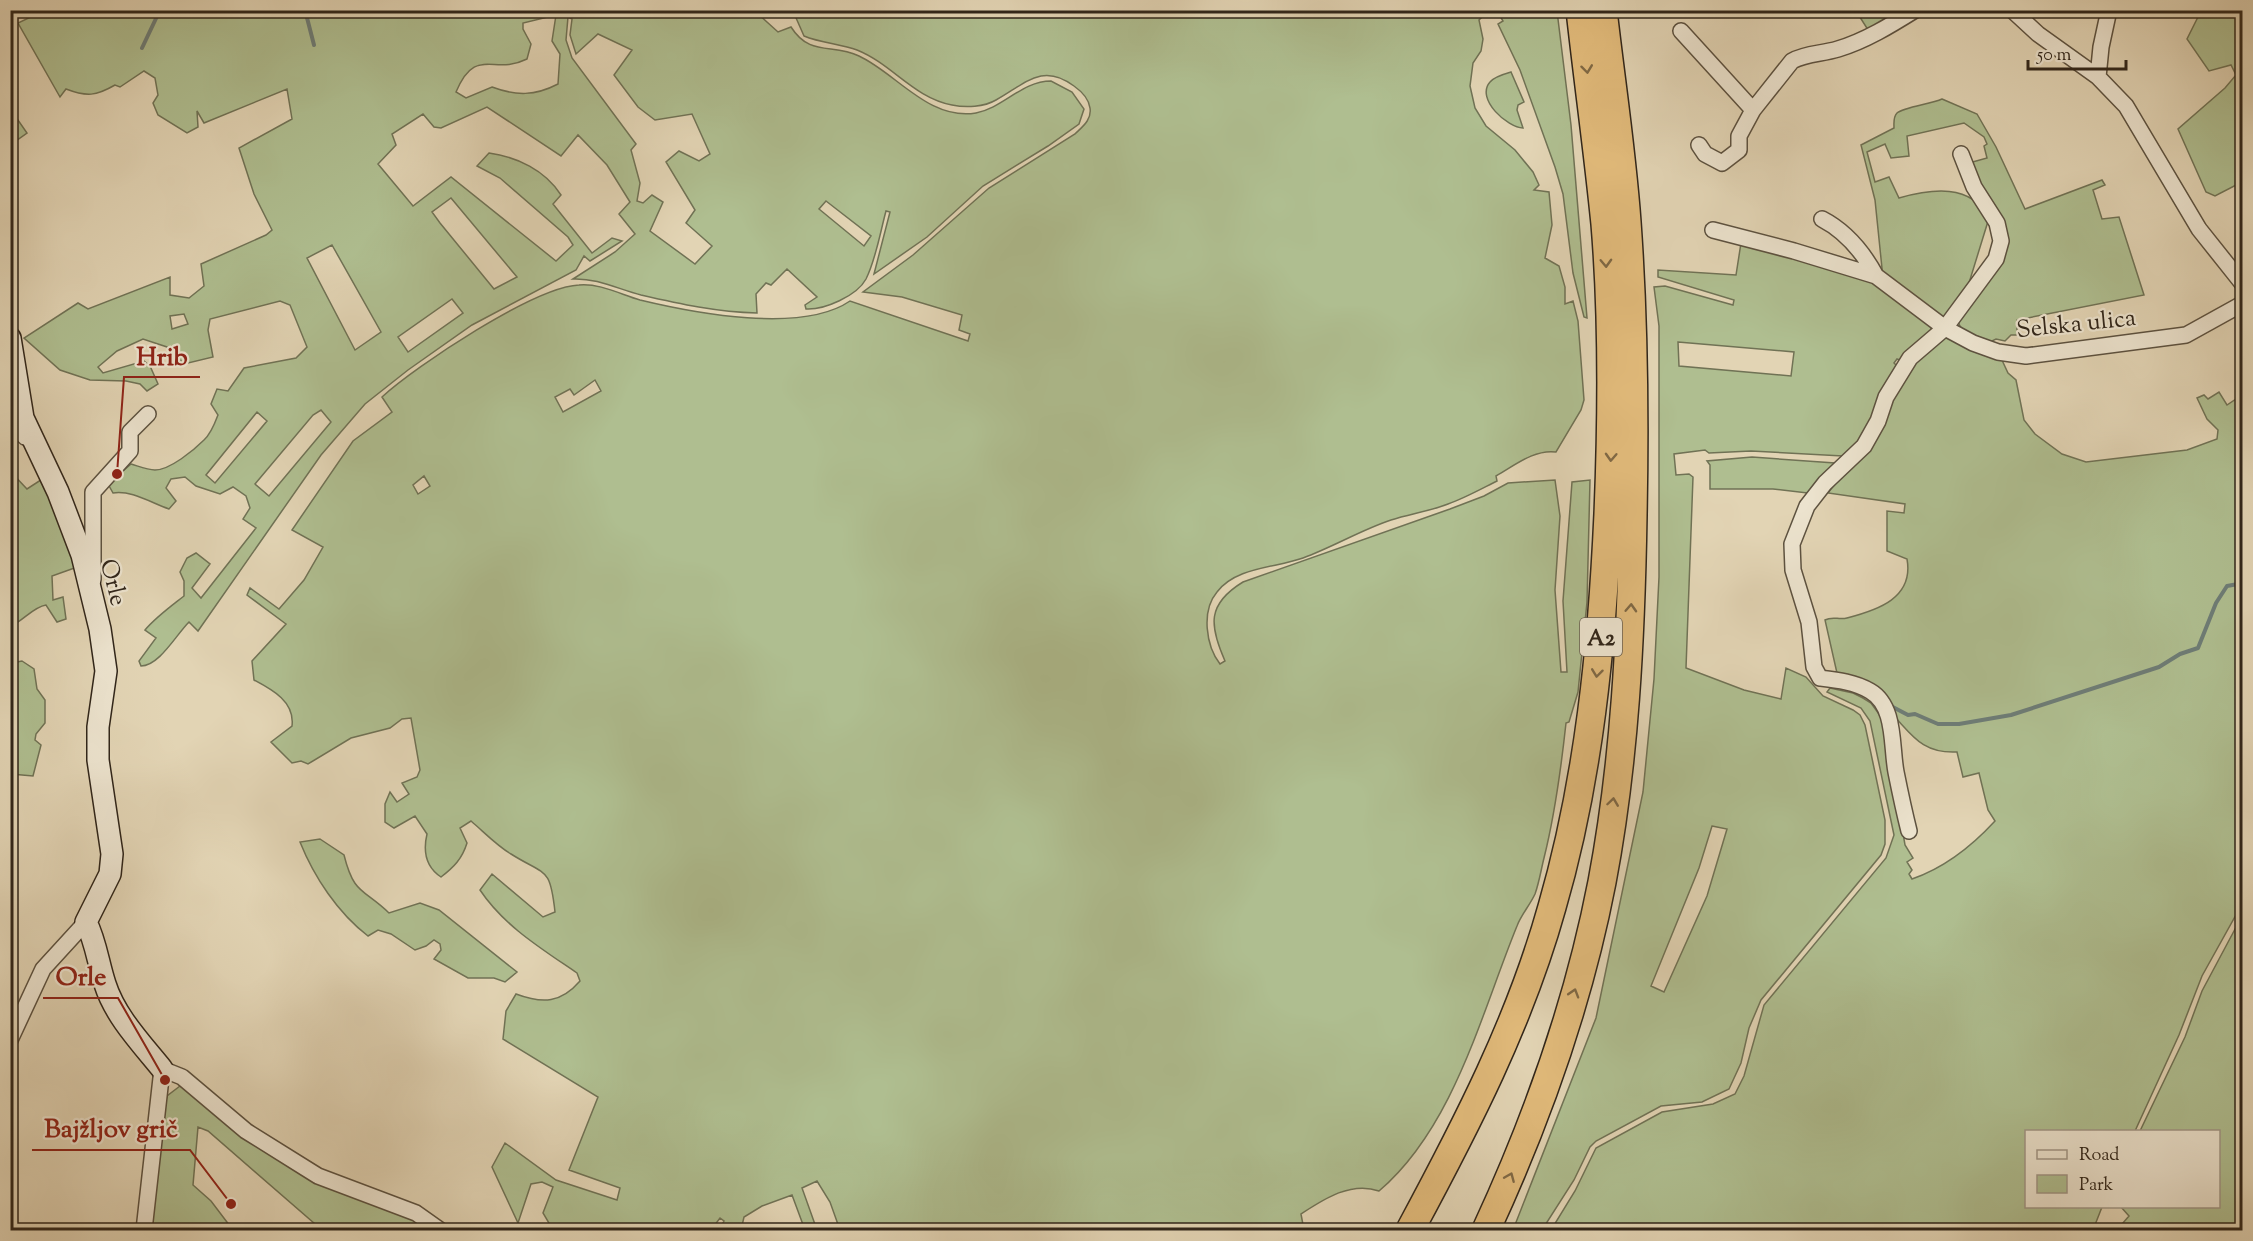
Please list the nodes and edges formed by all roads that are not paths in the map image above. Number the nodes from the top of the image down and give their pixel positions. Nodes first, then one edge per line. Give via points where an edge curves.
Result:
1 (1580, 10) edge
2 (1603, 10) edge
3 (1915, 10) edge
4 (2012, 10) edge
5 (2109, 10) edge
6 (1681, 32) dead end
7 (2098, 77) junction
8 (1753, 110) junction
9 (1699, 145) dead end
10 (1961, 154) dead end
11 (1822, 219) dead end
12 (1713, 230) dead end
13 (1876, 276) junction
14 (2242, 283) edge
15 (2242, 304) edge
16 (1945, 327) junction
17 (10, 338) edge
18 (148, 414) dead end
19 (10, 417) edge
20 (45, 463) junction
21 (91, 592) junction
22 (1909, 831) dead end
23 (86, 922) junction
24 (10, 1040) edge
25 (162, 1069) junction
26 (144, 1230) edge
27 (440, 1230) edge
28 (1410, 1230) edge
29 (1486, 1230) edge

1 -> 28 highway, A2 via 1605,226 1612,419 1603,621 1593,704 1553,907 1518,1008 1470,1119
29 -> 2 highway, A2 via 1533,1119 1579,976 1602,882 1626,705 1635,414 1627,220
3 - 8 street via 1866,38 1838,49 1800,56
4 - 7 street via 2045,40
5 - 7 street
6 - 8 street
7 - 14 street via 2126,106 2199,229
8 - 9 street via 1739,136 1739,150 1722,163 1705,154
10 - 16 street via 1974,187 1997,223 2001,241 1996,259
11 - 13 street via 1850,239
12 - 13 street
13 - 16 street, Selska ulica
15 - 16 street, Selska ulica via 2186,335 2026,356 1998,352
16 - 22 street via 1910,358 1886,397 1864,446 1807,506 1792,544 1793,570 1809,622 1814,667 1820,678 1848,682 1871,692 1885,708
17 - 20 street, Orle via 23,418
18 - 21 street via 130,432 129,451 93,492 95,568
19 - 20 street, Orle
20 - 21 street, Orle via 69,518
21 - 23 street, Orle via 106,671 98,760 112,854 110,874
23 - 24 street via 43,969
23 - 25 street via 109,993 128,1028
25 - 26 street
25 - 27 street via 182,1077 246,1131 318,1176 416,1213

